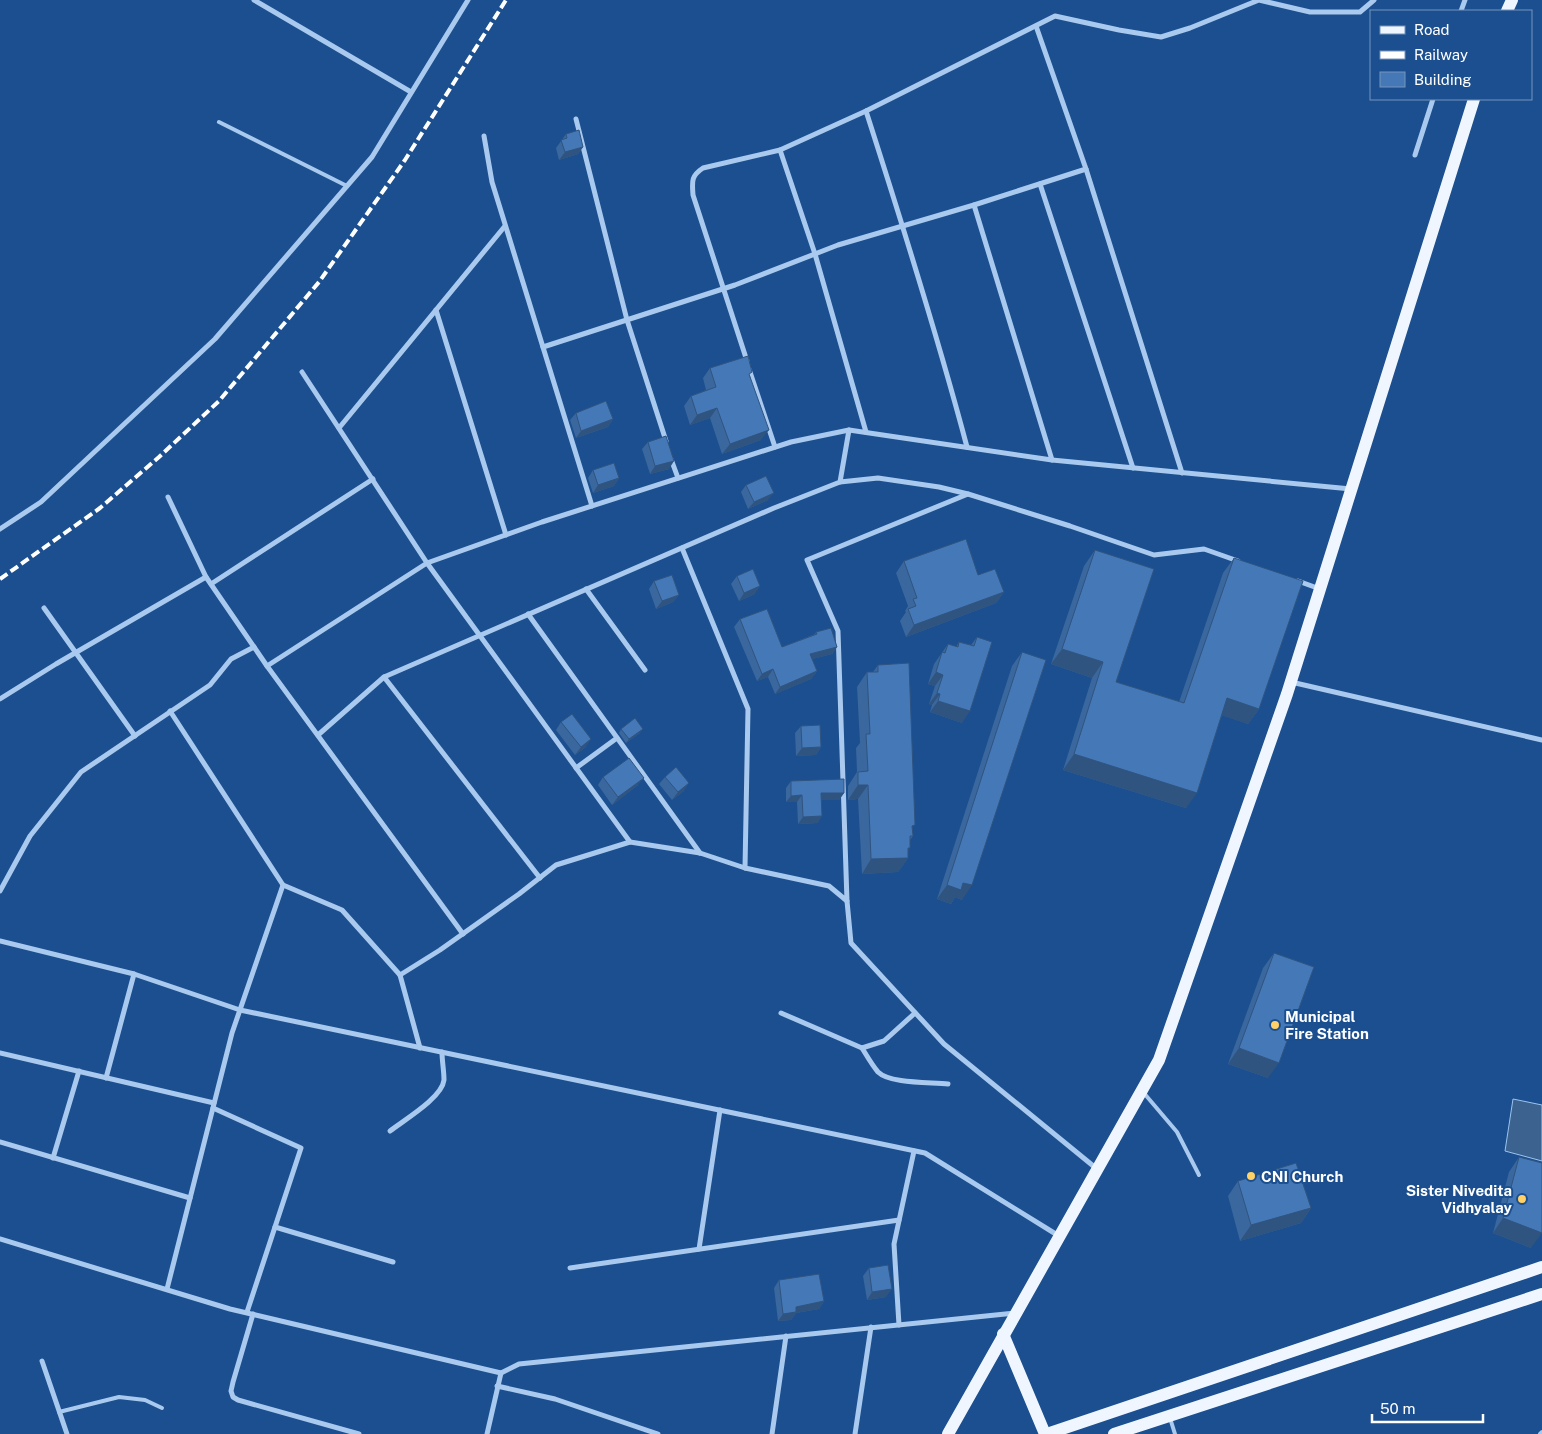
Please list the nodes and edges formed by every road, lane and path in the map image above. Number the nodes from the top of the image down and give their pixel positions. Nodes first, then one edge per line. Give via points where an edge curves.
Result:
1 (254, 0) edge
2 (468, 0) edge
3 (1374, 0) edge
4 (1036, 26) junction
5 (412, 92) junction
6 (1433, 100) edge
7 (1474, 100) edge
8 (866, 111) junction
9 (576, 119) dead end
10 (219, 122) dead end
11 (484, 136) dead end
12 (780, 150) junction
13 (1415, 155) dead end
14 (1086, 169) junction
15 (1040, 184) junction
16 (347, 186) junction
17 (974, 205) junction
18 (505, 226) junction
19 (903, 226) junction
20 (815, 254) junction
21 (723, 289) junction
22 (436, 310) junction
23 (627, 320) junction
24 (543, 347) junction
25 (302, 372) dead end
26 (339, 428) junction
27 (849, 430) junction
28 (866, 432) junction
29 (775, 447) junction
30 (967, 447) junction
31 (1052, 460) junction
32 (1133, 468) junction
33 (1182, 473) junction
34 (678, 478) junction
35 (373, 479) junction
36 (840, 482) junction
37 (1352, 489) junction
38 (968, 494) junction
39 (168, 497) dead end
40 (592, 506) junction
41 (0, 529) edge
42 (506, 535) junction
43 (682, 548) junction
44 (427, 563) junction
45 (1249, 564) edge
46 (206, 577) junction
47 (1293, 580) edge
48 (211, 584) junction
49 (586, 588) junction
50 (1320, 589) junction
51 (44, 608) dead end
52 (528, 614) junction
53 (479, 635) junction
54 (254, 647) junction
55 (75, 653) junction
56 (267, 666) junction
57 (645, 670) dead end
58 (384, 678) junction
59 (1291, 682) junction
60 (0, 699) edge
61 (170, 712) junction
62 (318, 735) junction
63 (135, 736) junction
64 (617, 738) junction
65 (1542, 740) edge
66 (576, 768) junction
67 (630, 842) junction
68 (700, 853) junction
69 (745, 868) junction
70 (540, 878) junction
71 (283, 885) junction
72 (0, 891) edge
73 (847, 901) junction
74 (463, 934) junction
75 (0, 941) edge
76 (134, 974) junction
77 (400, 975) junction
78 (240, 1010) junction
79 (781, 1013) dead end
80 (915, 1013) junction
81 (420, 1048) junction
82 (862, 1048) junction
83 (442, 1052) junction
84 (0, 1053) edge
85 (78, 1071) junction
86 (106, 1078) junction
87 (948, 1084) dead end
88 (1141, 1090) junction
89 (214, 1106) junction
90 (720, 1110) junction
91 (390, 1131) dead end
92 (0, 1142) edge
93 (914, 1151) junction
94 (53, 1158) junction
95 (1097, 1170) junction
96 (1199, 1175) dead end
97 (190, 1198) junction
98 (899, 1220) junction
99 (275, 1227) junction
100 (1059, 1236) junction
101 (0, 1239) edge
102 (699, 1249) junction
103 (393, 1262) dead end
104 (1542, 1267) edge
105 (570, 1268) dead end
106 (167, 1289) junction
107 (1542, 1294) edge
108 (247, 1312) junction
109 (1015, 1313) junction
110 (254, 1314) junction
111 (899, 1325) junction
112 (871, 1328) junction
113 (1003, 1334) junction
114 (786, 1336) junction
115 (42, 1362) dead end
116 (501, 1373) junction
117 (497, 1386) junction
118 (162, 1408) dead end
119 (59, 1412) junction
120 (1170, 1416) junction
121 (1122, 1433) edge
122 (67, 1434) edge
123 (359, 1434) edge
124 (488, 1434) edge
125 (658, 1434) edge
126 (772, 1434) edge
127 (855, 1434) edge
128 (948, 1434) edge
129 (1046, 1434) edge
130 (1175, 1434) edge

1 - 5 street
2 - 5 street
3 - 4 street via 1360,12 1310,12 1260,0 1160,37 1055,16
4 - 8 street
4 - 14 street
5 - 16 street via 372,157
6 - 13 street
7 - 37 main road
8 - 12 street
8 - 19 street
9 - 23 street
10 - 16 lane
11 - 18 street via 492,182
12 - 20 street
12 - 21 street via 703,168 695,173 693,195
14 - 15 street
14 - 33 street
15 - 17 street
15 - 32 street
16 - 41 street via 215,339 41,502
17 - 19 street
17 - 31 street
18 - 22 street
18 - 24 street
19 - 20 street
19 - 30 street
20 - 21 street
20 - 28 street
21 - 23 street
21 - 29 street
22 - 26 street
22 - 42 street
23 - 24 street
23 - 34 street
24 - 40 street
25 - 26 street
26 - 35 street
27 - 28 street
27 - 29 street
27 - 36 street
28 - 30 street
29 - 34 street
30 - 31 street
31 - 32 street
32 - 33 street
33 - 37 street
34 - 40 street
35 - 44 street
35 - 48 street
36 - 38 street via 878,478
36 - 43 street
37 - 50 main road
38 - 45 street via 1154,555 1204,549
38 - 73 street via 807,560 838,631
39 - 46 street
40 - 42 street
42 - 44 street
43 - 49 street
43 - 69 street via 748,709
44 - 53 street
44 - 56 street
46 - 48 street
46 - 55 street
47 - 50 street
48 - 54 street
49 - 52 street
49 - 57 street
50 - 59 main road
51 - 55 street
52 - 53 street
52 - 64 street
53 - 58 street
53 - 66 street
54 - 56 street
54 - 61 street via 231,659 210,684
55 - 60 street
55 - 63 street
56 - 62 street
58 - 62 street
58 - 70 street
59 - 65 street
59 - 88 main road via 1158,1060
61 - 63 street
61 - 71 street
62 - 74 street
63 - 72 street via 81,772 30,836
64 - 66 street
64 - 68 street
66 - 67 street
67 - 68 street
67 - 70 street via 556,865
68 - 69 street
69 - 73 street via 829,886
70 - 74 street
71 - 77 street via 342,910
71 - 78 street
73 - 80 street via 851,943
74 - 77 street
75 - 76 street
76 - 78 street
76 - 86 street
77 - 81 street
78 - 81 street
78 - 89 street
79 - 82 street
80 - 82 street via 884,1041
80 - 95 street via 944,1044
81 - 83 street
82 - 87 street via 884,1076
83 - 90 street
83 - 91 street via 444,1081 439,1092
84 - 85 street
85 - 86 street
85 - 94 street
86 - 89 street
88 - 95 main road
88 - 96 lane via 1177,1132
89 - 97 street
89 - 99 street via 301,1148
90 - 93 street
90 - 102 street
92 - 94 street
93 - 98 street
93 - 100 street via 926,1153
94 - 97 street
95 - 100 main road
97 - 106 street
98 - 102 street
98 - 111 street via 894,1244
99 - 103 street
99 - 108 street
100 - 109 main road
101 - 106 street
102 - 105 street
104 - 129 main road
106 - 108 street
107 - 120 main road
108 - 110 street
109 - 111 street
109 - 113 main road
110 - 116 street
110 - 123 street via 233,1382 233,1397
111 - 112 street
112 - 114 street
112 - 127 street
113 - 128 main road
113 - 129 main road
114 - 116 street via 519,1364
114 - 126 street
115 - 119 street
116 - 117 street
117 - 124 street
117 - 125 street via 555,1399
118 - 119 lane via 145,1400 119,1396
119 - 122 street
120 - 121 main road
120 - 130 lane

